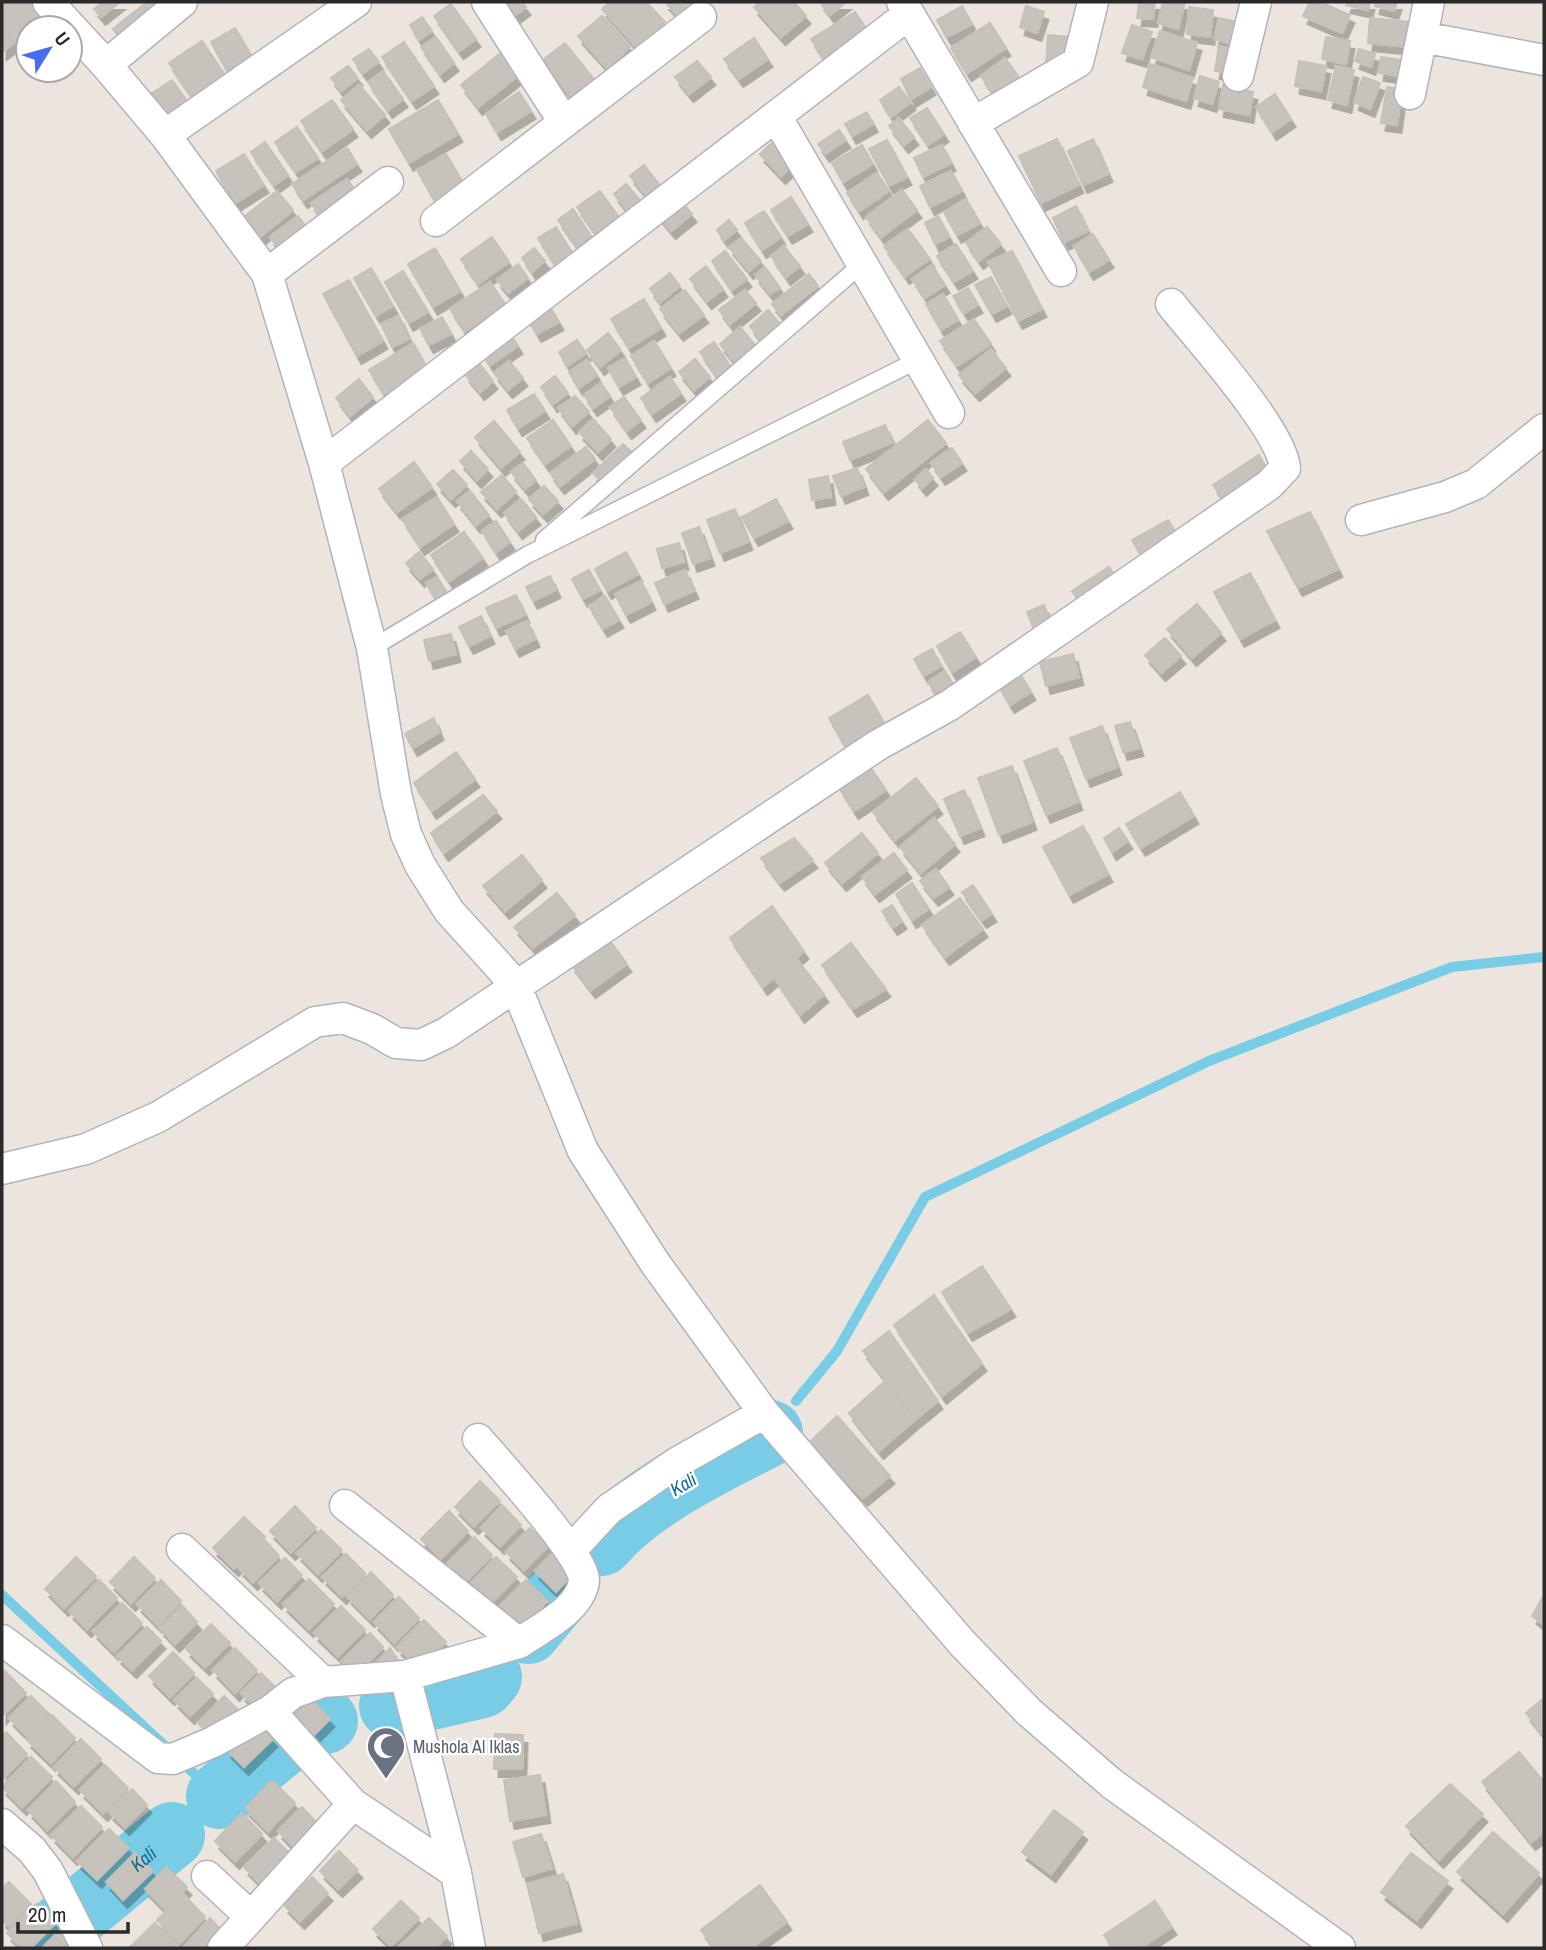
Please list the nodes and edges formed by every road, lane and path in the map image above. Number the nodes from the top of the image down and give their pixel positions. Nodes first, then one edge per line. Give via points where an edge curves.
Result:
1 (48, 2) edge
2 (182, 2) edge
3 (356, 2) edge
4 (487, 2) edge
5 (1093, 2) edge
6 (1256, 2) edge
7 (1429, 2) edge
8 (905, 8) edge
9 (701, 17) dead end
10 (1422, 37) junction
11 (1544, 60) edge
12 (106, 65) junction
13 (1238, 76) dead end
14 (1410, 94) dead end
15 (776, 116) junction
16 (564, 122) junction
17 (973, 122) junction
18 (165, 135) junction
19 (388, 182) dead end
20 (436, 221) dead end
21 (862, 264) junction
22 (1061, 271) dead end
23 (267, 274) junction
24 (1171, 304) dead end
25 (918, 360) junction
26 (949, 413) dead end
27 (1544, 429) edge
28 (324, 463) junction
29 (1361, 520) dead end
30 (527, 555) junction
31 (372, 648) junction
32 (515, 985) junction
33 (2, 1169) edge
34 (764, 1413) junction
35 (478, 1439) dead end
36 (345, 1505) dead end
37 (182, 1549) dead end
38 (571, 1550) junction
39 (2, 1640) edge
40 (519, 1643) junction
41 (405, 1676) junction
42 (323, 1682) junction
43 (270, 1711) junction
44 (353, 1804) junction
45 (2, 1824) edge
46 (456, 1873) junction
47 (206, 1876) dead end
48 (249, 1915) junction
49 (87, 1948) edge
50 (223, 1948) edge
51 (470, 1948) edge
52 (1340, 1948) edge

1 - 12 street
2 - 12 street
3 - 18 street
4 - 16 street
5 - 17 street via 1078,62
6 - 13 street
7 - 10 street
8 - 15 street
8 - 17 street
9 - 16 street
10 - 11 street
10 - 14 street
12 - 18 street
15 - 21 street
15 - 28 street
16 - 20 street
17 - 22 street
18 - 23 street
19 - 23 street
21 - 25 street
21 - 30 lane
23 - 28 street
24 - 32 street via 1273,439 1284,458 1280,475 950,705 878,745
25 - 26 street
25 - 30 lane
27 - 29 street via 1476,484
28 - 31 street
30 - 31 lane
31 - 32 street via 406,834 449,911
32 - 33 street via 421,1045 396,1043 343,1018 315,1022 158,1117 86,1149
32 - 34 street via 583,1151 655,1263
34 - 38 street via 609,1508
34 - 52 street via 963,1644 1029,1712 1111,1783
35 - 38 street
36 - 40 street
37 - 42 street
38 - 40 street via 584,1580 579,1595 561,1615
39 - 43 street via 158,1758 173,1759
40 - 41 street
41 - 42 street
41 - 46 street
42 - 43 street via 293,1693
43 - 44 street
44 - 46 street
44 - 48 street
45 - 49 street via 48,1871
46 - 51 street
47 - 48 street
48 - 50 street

